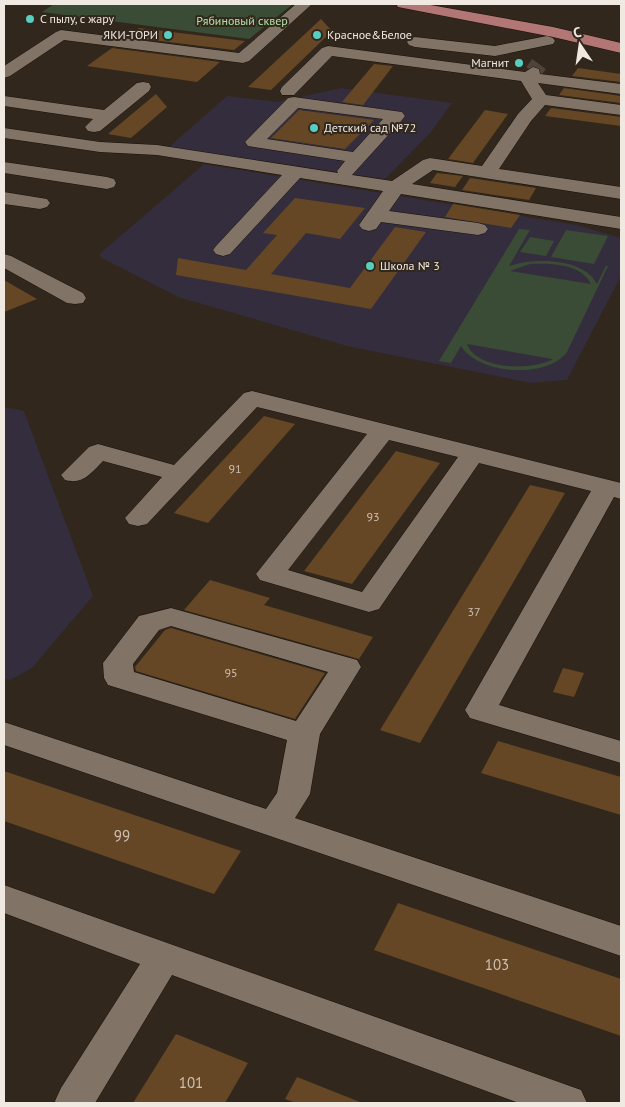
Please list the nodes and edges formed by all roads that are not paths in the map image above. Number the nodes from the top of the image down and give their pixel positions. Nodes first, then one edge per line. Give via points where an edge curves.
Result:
1 (305, 4) edge
2 (403, 4) edge
3 (550, 37) junction
4 (416, 42) dead end
5 (42, 47) junction
6 (621, 48) edge
7 (149, 62) dead end
8 (533, 71) junction
9 (4, 73) edge
10 (143, 87) dead end
11 (621, 89) edge
12 (288, 91) dead end
13 (541, 99) junction
14 (4, 101) edge
15 (621, 110) edge
16 (108, 116) junction
17 (4, 133) edge
18 (74, 144) junction
19 (358, 158) junction
20 (4, 167) edge
21 (296, 171) junction
22 (487, 173) junction
23 (340, 178) junction
24 (107, 183) dead end
25 (396, 187) junction
26 (621, 193) edge
27 (4, 198) edge
28 (40, 204) dead end
29 (621, 223) edge
30 (478, 229) dead end
31 (223, 250) dead end
32 (4, 260) edge
33 (75, 298) dead end
34 (383, 431) junction
35 (472, 454) junction
36 (180, 474) junction
37 (74, 475) dead end
38 (614, 489) edge
39 (138, 518) dead end
40 (4, 733) edge
41 (304, 734) junction
42 (621, 752) edge
43 (274, 824) junction
44 (4, 899) edge
45 (621, 941) edge
46 (164, 957) junction
47 (75, 1101) dead end
48 (567, 1103) edge

1 - 5 street via 244,58 61,35
2 - 3 main road
3 - 4 street via 495,51
3 - 6 main road
3 - 8 street
5 - 7 street
5 - 9 street
8 - 11 street
8 - 12 street via 328,51
8 - 13 street via 530,83
10 - 16 street
13 - 15 street
13 - 22 street via 524,118
14 - 16 street
16 - 18 street
17 - 18 street
18 - 21 street via 157,150
19 - 19 street via 396,116 294,102 254,142
19 - 23 street
20 - 24 street
21 - 23 street
21 - 31 street
22 - 25 street via 430,164
22 - 26 street
23 - 25 street
25 - 29 street
25 - 30 street via 372,220
27 - 28 street
32 - 33 street
34 - 35 street
34 - 35 street via 270,574 369,602
34 - 36 street via 252,398
35 - 38 street
36 - 37 street via 98,452
36 - 39 street
38 - 42 street via 481,710
40 - 43 street
41 - 41 street via 346,667 170,617 149,623 118,663 119,678
41 - 43 street via 293,794
43 - 45 street
44 - 46 street
46 - 47 street
46 - 48 street

